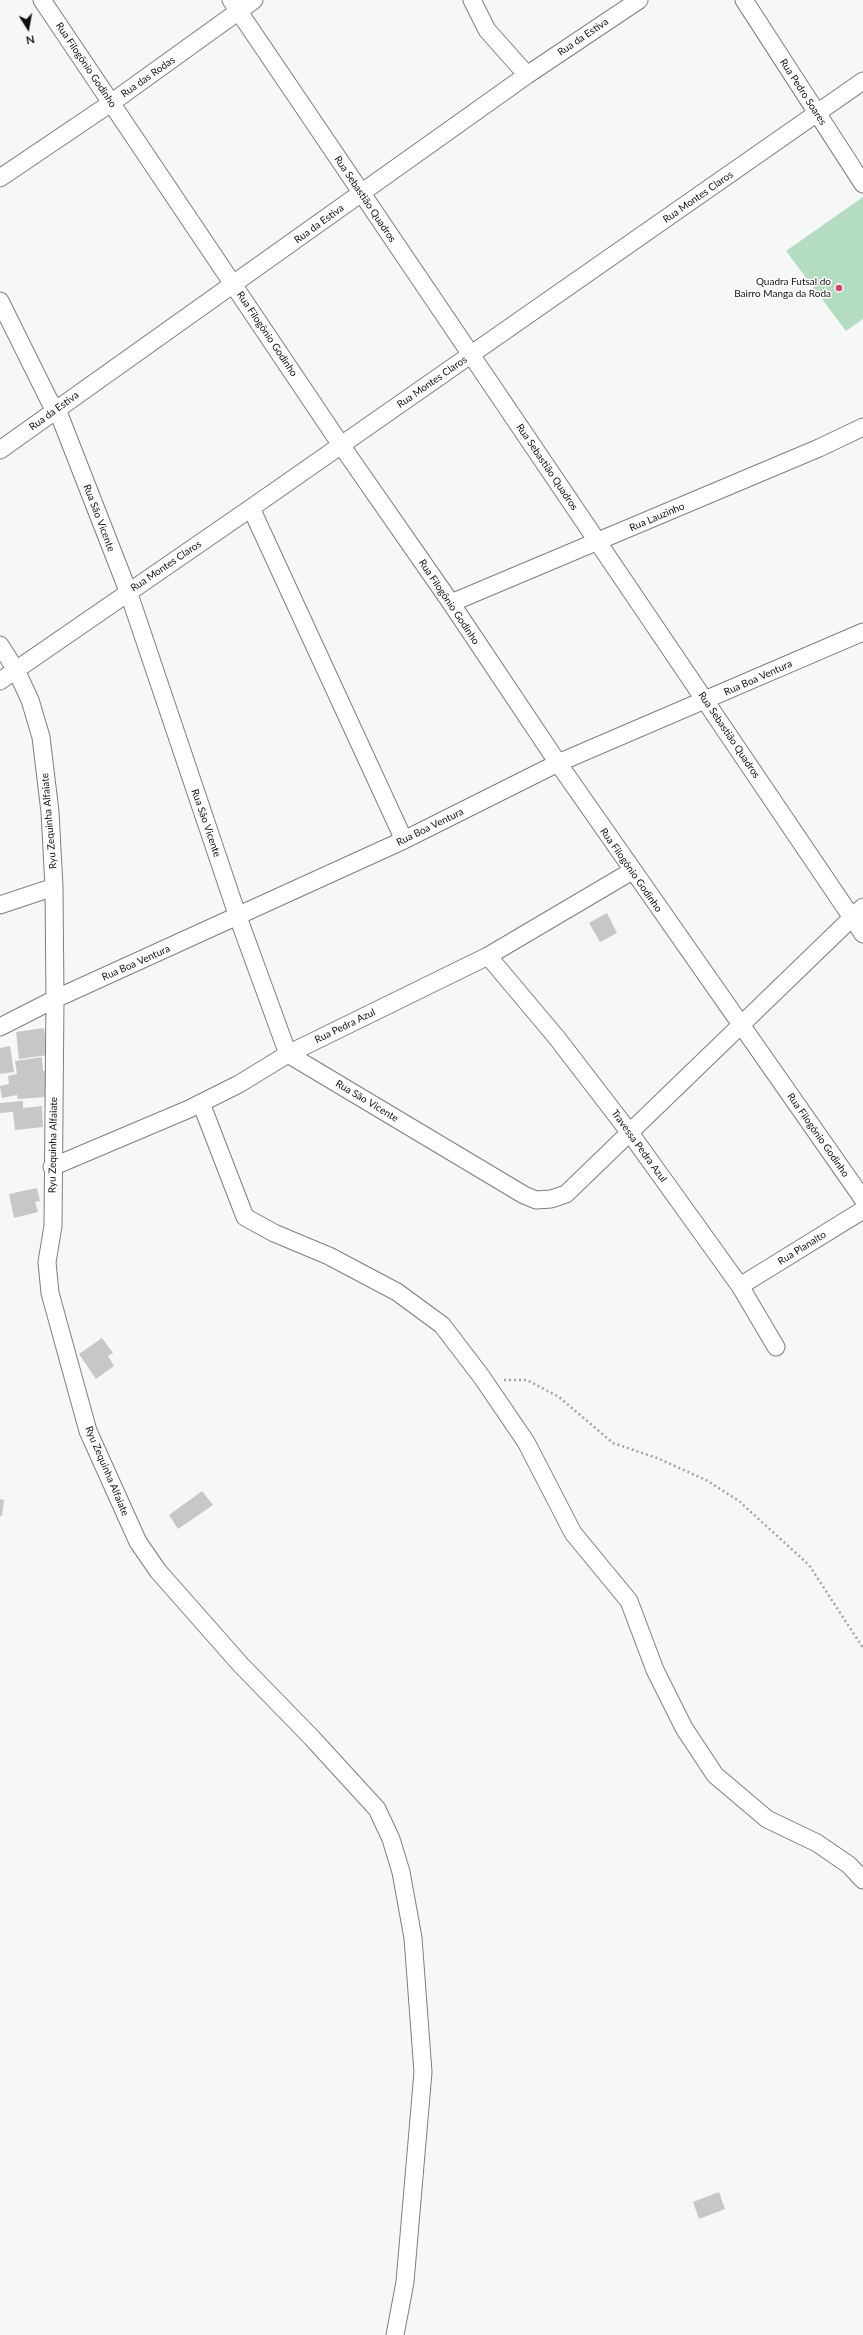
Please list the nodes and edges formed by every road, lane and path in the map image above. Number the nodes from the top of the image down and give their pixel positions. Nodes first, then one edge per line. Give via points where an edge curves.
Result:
1 (42, 0) edge
2 (254, 0) edge
3 (472, 0) edge
4 (639, 0) edge
5 (744, 0) edge
6 (235, 6) edge
7 (527, 75) junction
8 (863, 81) edge
9 (112, 103) junction
10 (818, 114) junction
11 (0, 178) edge
12 (863, 184) edge
13 (362, 193) junction
14 (234, 285) junction
15 (0, 301) edge
16 (471, 355) junction
17 (57, 409) junction
18 (863, 427) edge
19 (341, 445) junction
20 (0, 450) edge
21 (251, 508) junction
22 (598, 542) junction
23 (128, 592) junction
24 (451, 603) junction
25 (863, 632) edge
26 (0, 645) edge
27 (16, 670) junction
28 (0, 681) edge
29 (705, 701) junction
30 (558, 763) junction
31 (404, 840) junction
32 (632, 871) junction
33 (54, 887) junction
34 (0, 905) edge
35 (858, 912) edge
36 (238, 917) junction
37 (863, 934) edge
38 (488, 956) junction
39 (55, 999) junction
40 (740, 1026) junction
41 (0, 1027) edge
42 (288, 1054) junction
43 (200, 1103) junction
44 (630, 1133) junction
45 (52, 1167) junction
46 (863, 1199) edge
47 (863, 1210) edge
48 (740, 1286) junction
49 (776, 1347) dead end
50 (489, 1387) junction
51 (863, 1648) edge
52 (863, 1880) edge
53 (395, 2335) edge

1 - 9 street, Rua Filogônio Godinho
2 - 6 street, Rua das Rodas
3 - 7 street via 487,30
4 - 7 street, Rua da Estiva
5 - 10 street, Rua Pedro Soares
6 - 9 street, Rua das Rodas
6 - 13 street, Rua Sebastião Quadros
7 - 13 street, Rua da Estiva
8 - 10 street, Rua Montes Claros
9 - 11 street, Rua das Rodas
9 - 14 street, Rua Filogônio Godinho
10 - 12 street, Rua Pedro Soares
10 - 16 street, Rua Montes Claros
13 - 14 street, Rua da Estiva
13 - 16 street, Rua Sebastião Quadros
14 - 17 street, Rua da Estiva
14 - 19 street, Rua Filogônio Godinho
15 - 17 street, Rua São Vicente via 50,402
16 - 19 street, Rua Montes Claros
16 - 22 street, Rua Sebastião Quadros
17 - 20 street, Rua da Estiva
17 - 23 street, Rua São Vicente
18 - 22 street, Rua Lauzinho
19 - 21 street, Rua Montes Claros
19 - 24 street, Rua Filogônio Godinho
21 - 23 street, Rua Montes Claros
21 - 31 street
22 - 24 street, Rua Lauzinho
22 - 29 street, Rua Sebastião Quadros
23 - 27 street, Rua Montes Claros
23 - 36 street, Rua São Vicente
24 - 30 street, Rua Filogônio Godinho
25 - 29 street, Rua Boa Ventura
26 - 27 street, Ryu Zequinha Alfaiate
27 - 28 street, Rua Montes Claros
27 - 33 street, Ryu Zequinha Alfaiate via 30,700 41,737 50,812
29 - 30 street, Rua Boa Ventura
29 - 35 street, Rua Sebastião Quadros
30 - 31 street, Rua Boa Ventura
30 - 32 street, Rua Filogônio Godinho
31 - 36 street, Rua Boa Ventura
32 - 38 street, Rua Pedra Azul
32 - 40 street, Rua Filogônio Godinho
33 - 34 street
33 - 39 street, Ryu Zequinha Alfaiate
35 - 37 street, Rua Sebastião Quadros
35 - 40 street
36 - 39 street, Rua Boa Ventura
36 - 42 street, Rua São Vicente
38 - 42 street, Rua Pedra Azul
38 - 44 street, Travessa Pedra Azul via 557,1038
39 - 41 street, Rua Boa Ventura
39 - 45 street, Ryu Zequinha Alfaiate
40 - 44 street
40 - 46 street, Rua Filogônio Godinho via 773,1068 808,1123
42 - 43 street, Rua Pedra Azul via 240,1084
42 - 44 street, Rua São Vicente via 536,1200 566,1194
43 - 45 street, Rua Pedra Azul
43 - 50 street via 245,1217 274,1233 329,1256 397,1292 442,1325
44 - 48 street, Travessa Pedra Azul
45 - 53 street, Ryu Zequinha Alfaiate via 53,1226 47,1262 50,1293 88,1431 138,1542 158,1571 241,1665 377,1809 391,1839 401,1872 413,1938 424,2072 405,2282
47 - 48 street, Rua Planalto
48 - 49 street, Travessa Pedra Azul
50 - 51 path via 502,1380 527,1380 559,1397 613,1443 657,1458 706,1480 739,1501 810,1565
50 - 52 street via 526,1442 573,1533 629,1600 655,1670 684,1728 715,1775 767,1819 817,1842 849,1865

